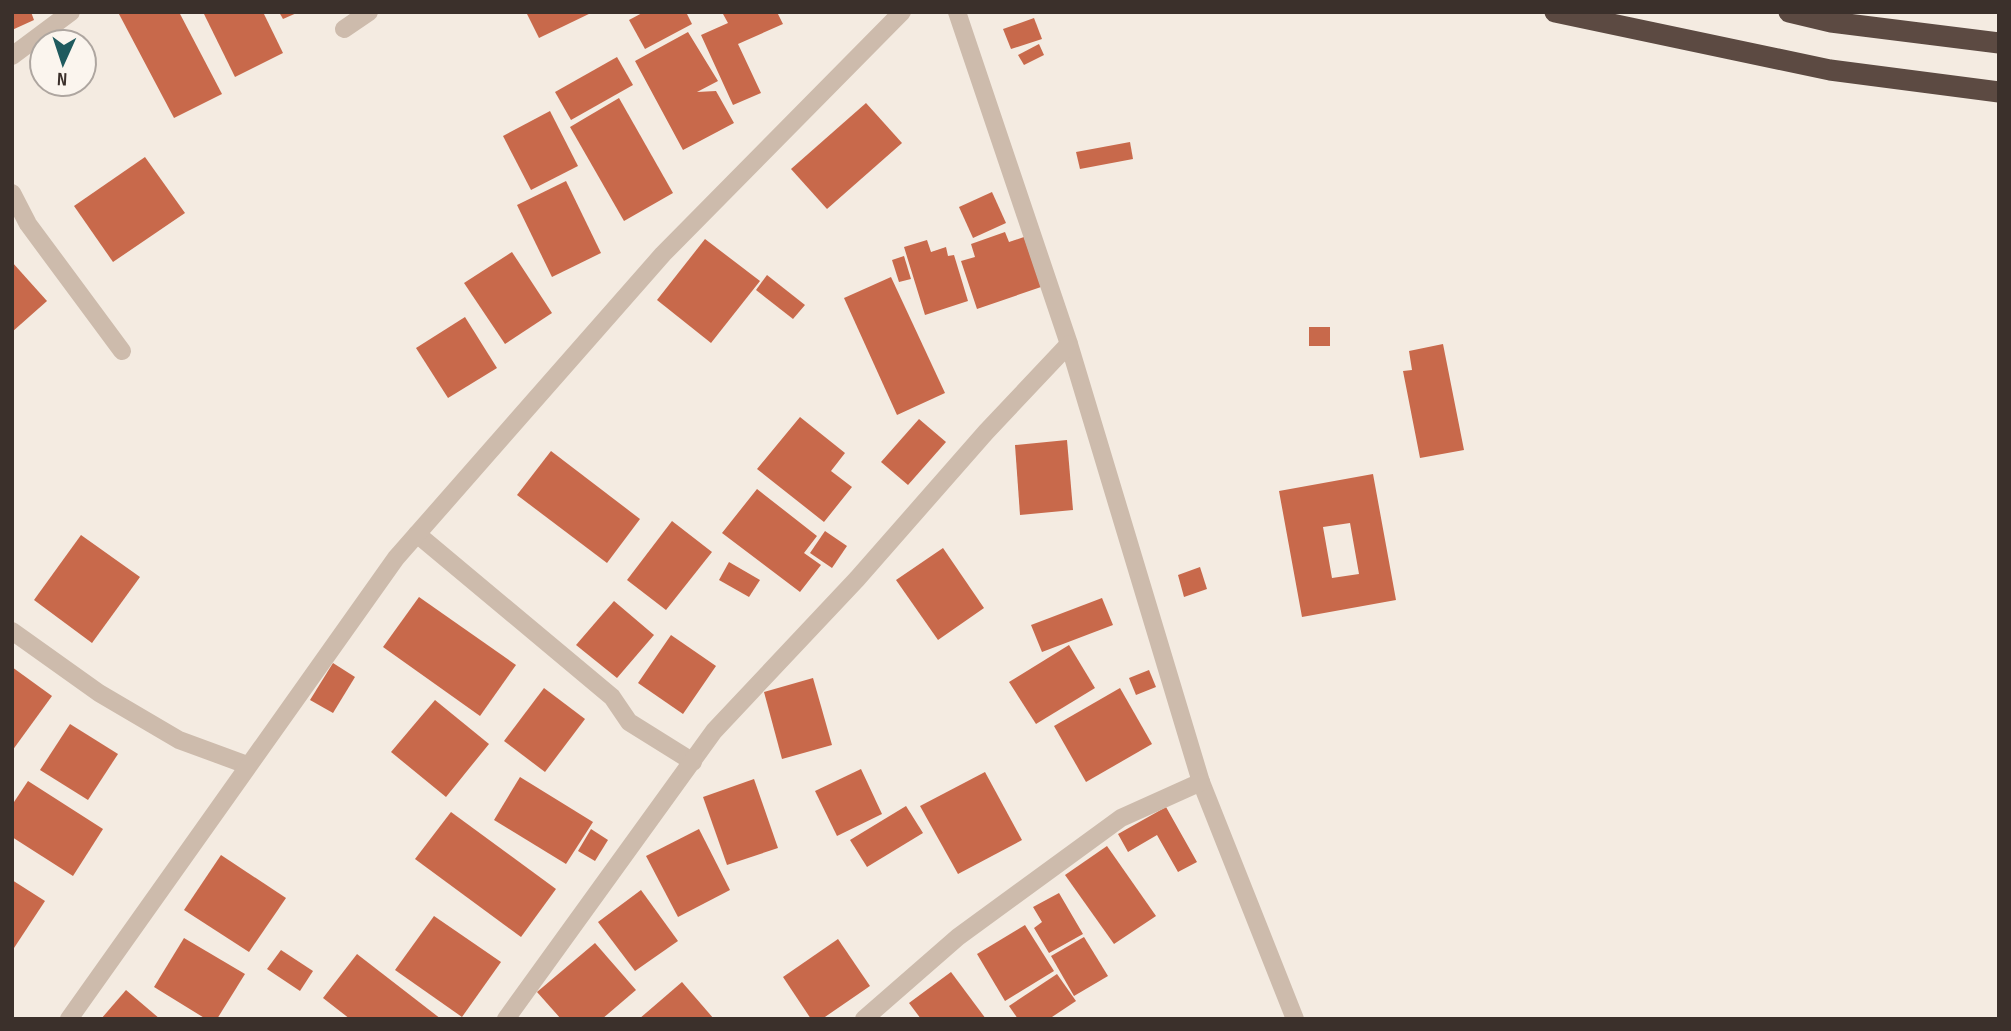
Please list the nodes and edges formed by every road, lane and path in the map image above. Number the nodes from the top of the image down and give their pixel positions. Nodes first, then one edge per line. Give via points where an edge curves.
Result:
1 (71, 12) edge
2 (369, 12) edge
3 (902, 12) edge
4 (957, 12) edge
5 (1555, 12) edge
6 (1789, 12) edge
7 (344, 29) dead end
8 (1999, 43) edge
9 (12, 56) edge
10 (1999, 92) edge
11 (12, 193) edge
12 (1069, 344) junction
13 (122, 351) dead end
14 (417, 534) junction
15 (12, 631) edge
16 (693, 762) junction
17 (247, 765) junction
18 (1201, 782) junction
19 (69, 1019) edge
20 (506, 1019) edge
21 (864, 1019) edge
22 (1295, 1019) edge

1 - 9 street
2 - 7 street
3 - 14 street via 663,254
4 - 12 street
5 - 10 highway via 1830,70
6 - 8 highway via 1831,22
11 - 13 street via 28,224
12 - 16 street via 714,731
12 - 18 street
14 - 16 street via 612,696 629,722
14 - 17 street
15 - 17 street via 99,693 178,740
16 - 20 street
17 - 19 street
18 - 21 street via 1121,818 958,937
18 - 22 street

